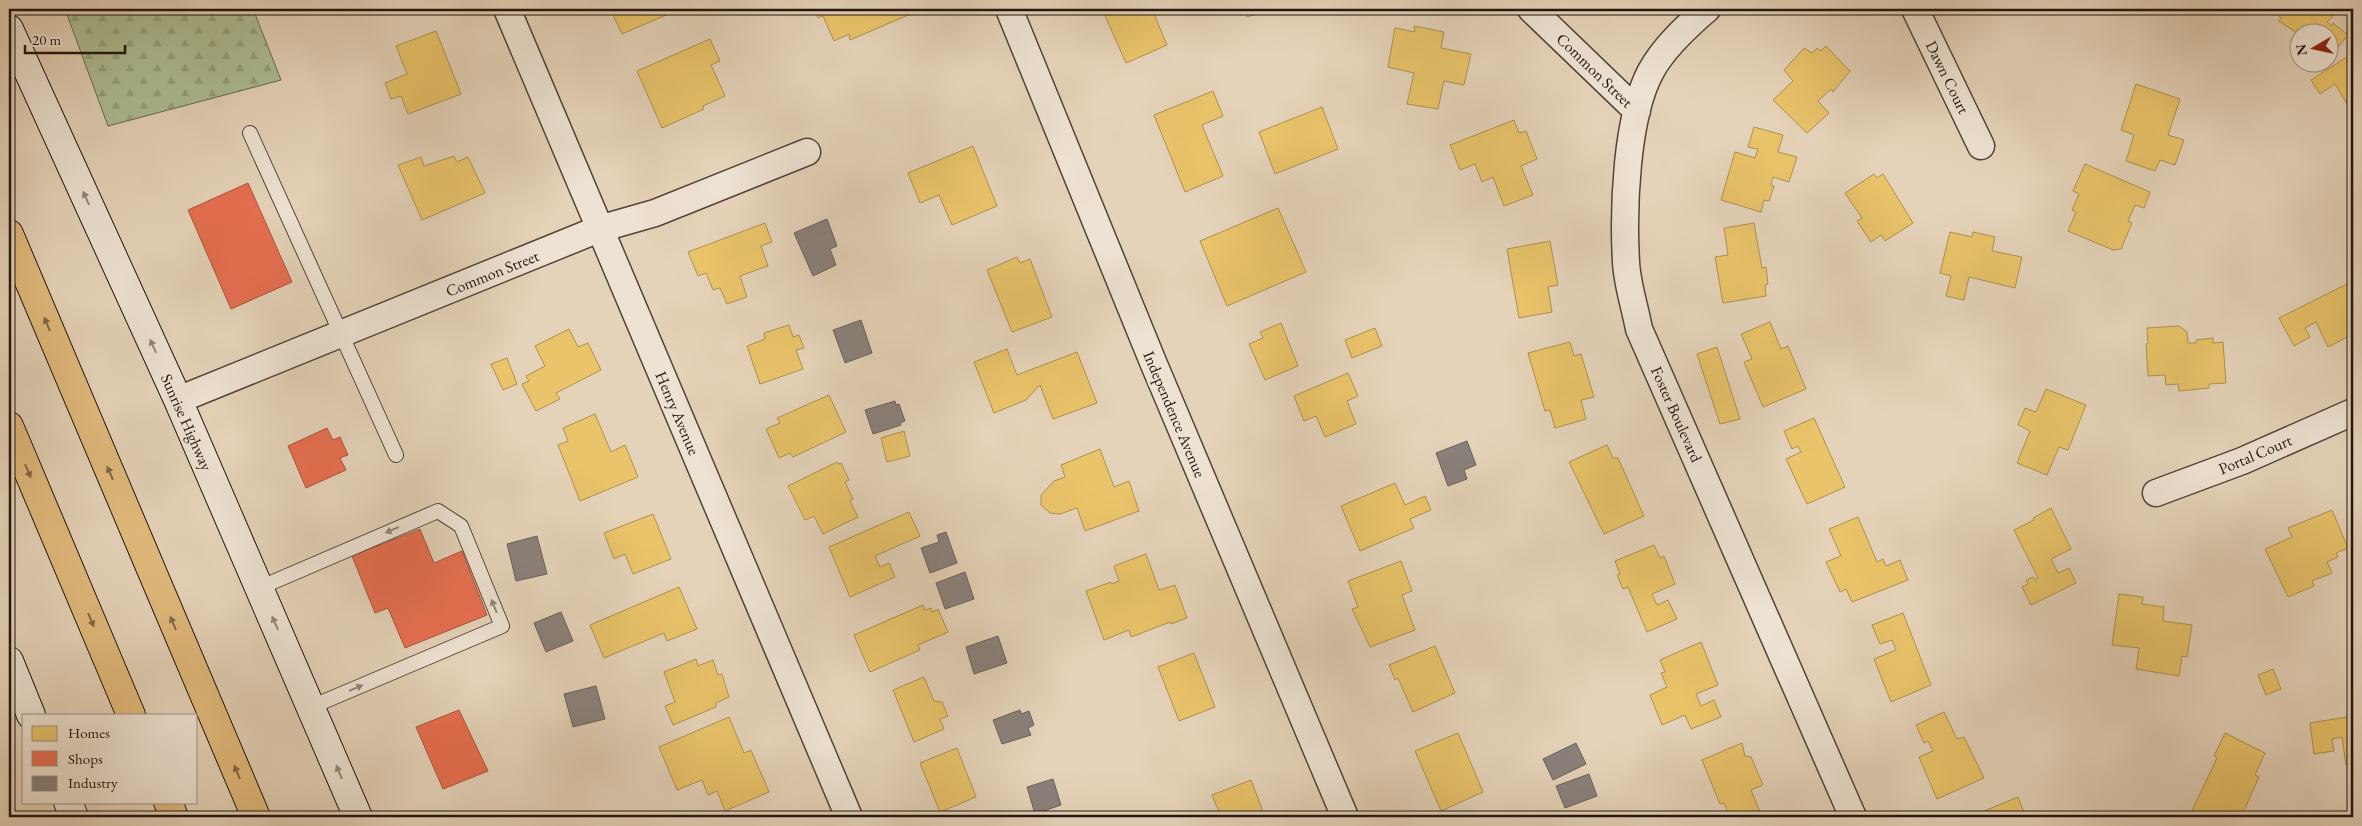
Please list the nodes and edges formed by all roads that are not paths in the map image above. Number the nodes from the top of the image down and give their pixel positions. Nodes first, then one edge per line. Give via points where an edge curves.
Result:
1 (507, 9) edge
2 (1009, 9) edge
3 (1531, 9) edge
4 (1707, 9) edge
5 (1915, 9) edge
6 (9, 29) edge
7 (1637, 111) junction
8 (250, 133) dead end
9 (1980, 146) dead end
10 (807, 152) dead end
11 (600, 229) junction
12 (9, 234) edge
13 (340, 334) junction
14 (178, 400) junction
15 (2353, 412) edge
16 (9, 426) edge
17 (396, 455) dead end
18 (2156, 493) dead end
19 (259, 588) junction
20 (9, 661) edge
21 (311, 707) junction
22 (31, 714) edge
23 (131, 714) edge
24 (69, 804) edge
25 (169, 804) edge
26 (74, 817) edge
27 (174, 817) edge
28 (256, 817) edge
29 (358, 817) edge
30 (849, 817) edge
31 (1345, 817) edge
32 (1853, 817) edge

1 - 11 street, Henry Avenue
2 - 31 street, Independence Avenue via 1153,362
3 - 7 street, Common Street
4 - 7 street, Foster Boulevard via 1683,30 1651,71
5 - 9 street, Dawn Court
14 -> 6 main road, Sunrise Highway
7 - 32 street, Foster Boulevard via 1625,182 1626,263 1639,329
8 - 13 lane
10 - 11 street, Common Street via 655,213
11 - 13 street, Common Street
11 - 30 street, Henry Avenue
28 -> 12 highway
13 - 14 street, Common Street
13 - 17 lane
14 - 19 main road, Sunrise Highway
15 - 18 street, Portal Court via 2242,461
16 -> 23 highway
21 -> 19 main road, Sunrise Highway
21 -> 19 lane via 502,626 461,526 438,511
20 - 22 main road
29 -> 21 main road, Sunrise Highway
24 - 26 main road
25 - 27 highway

